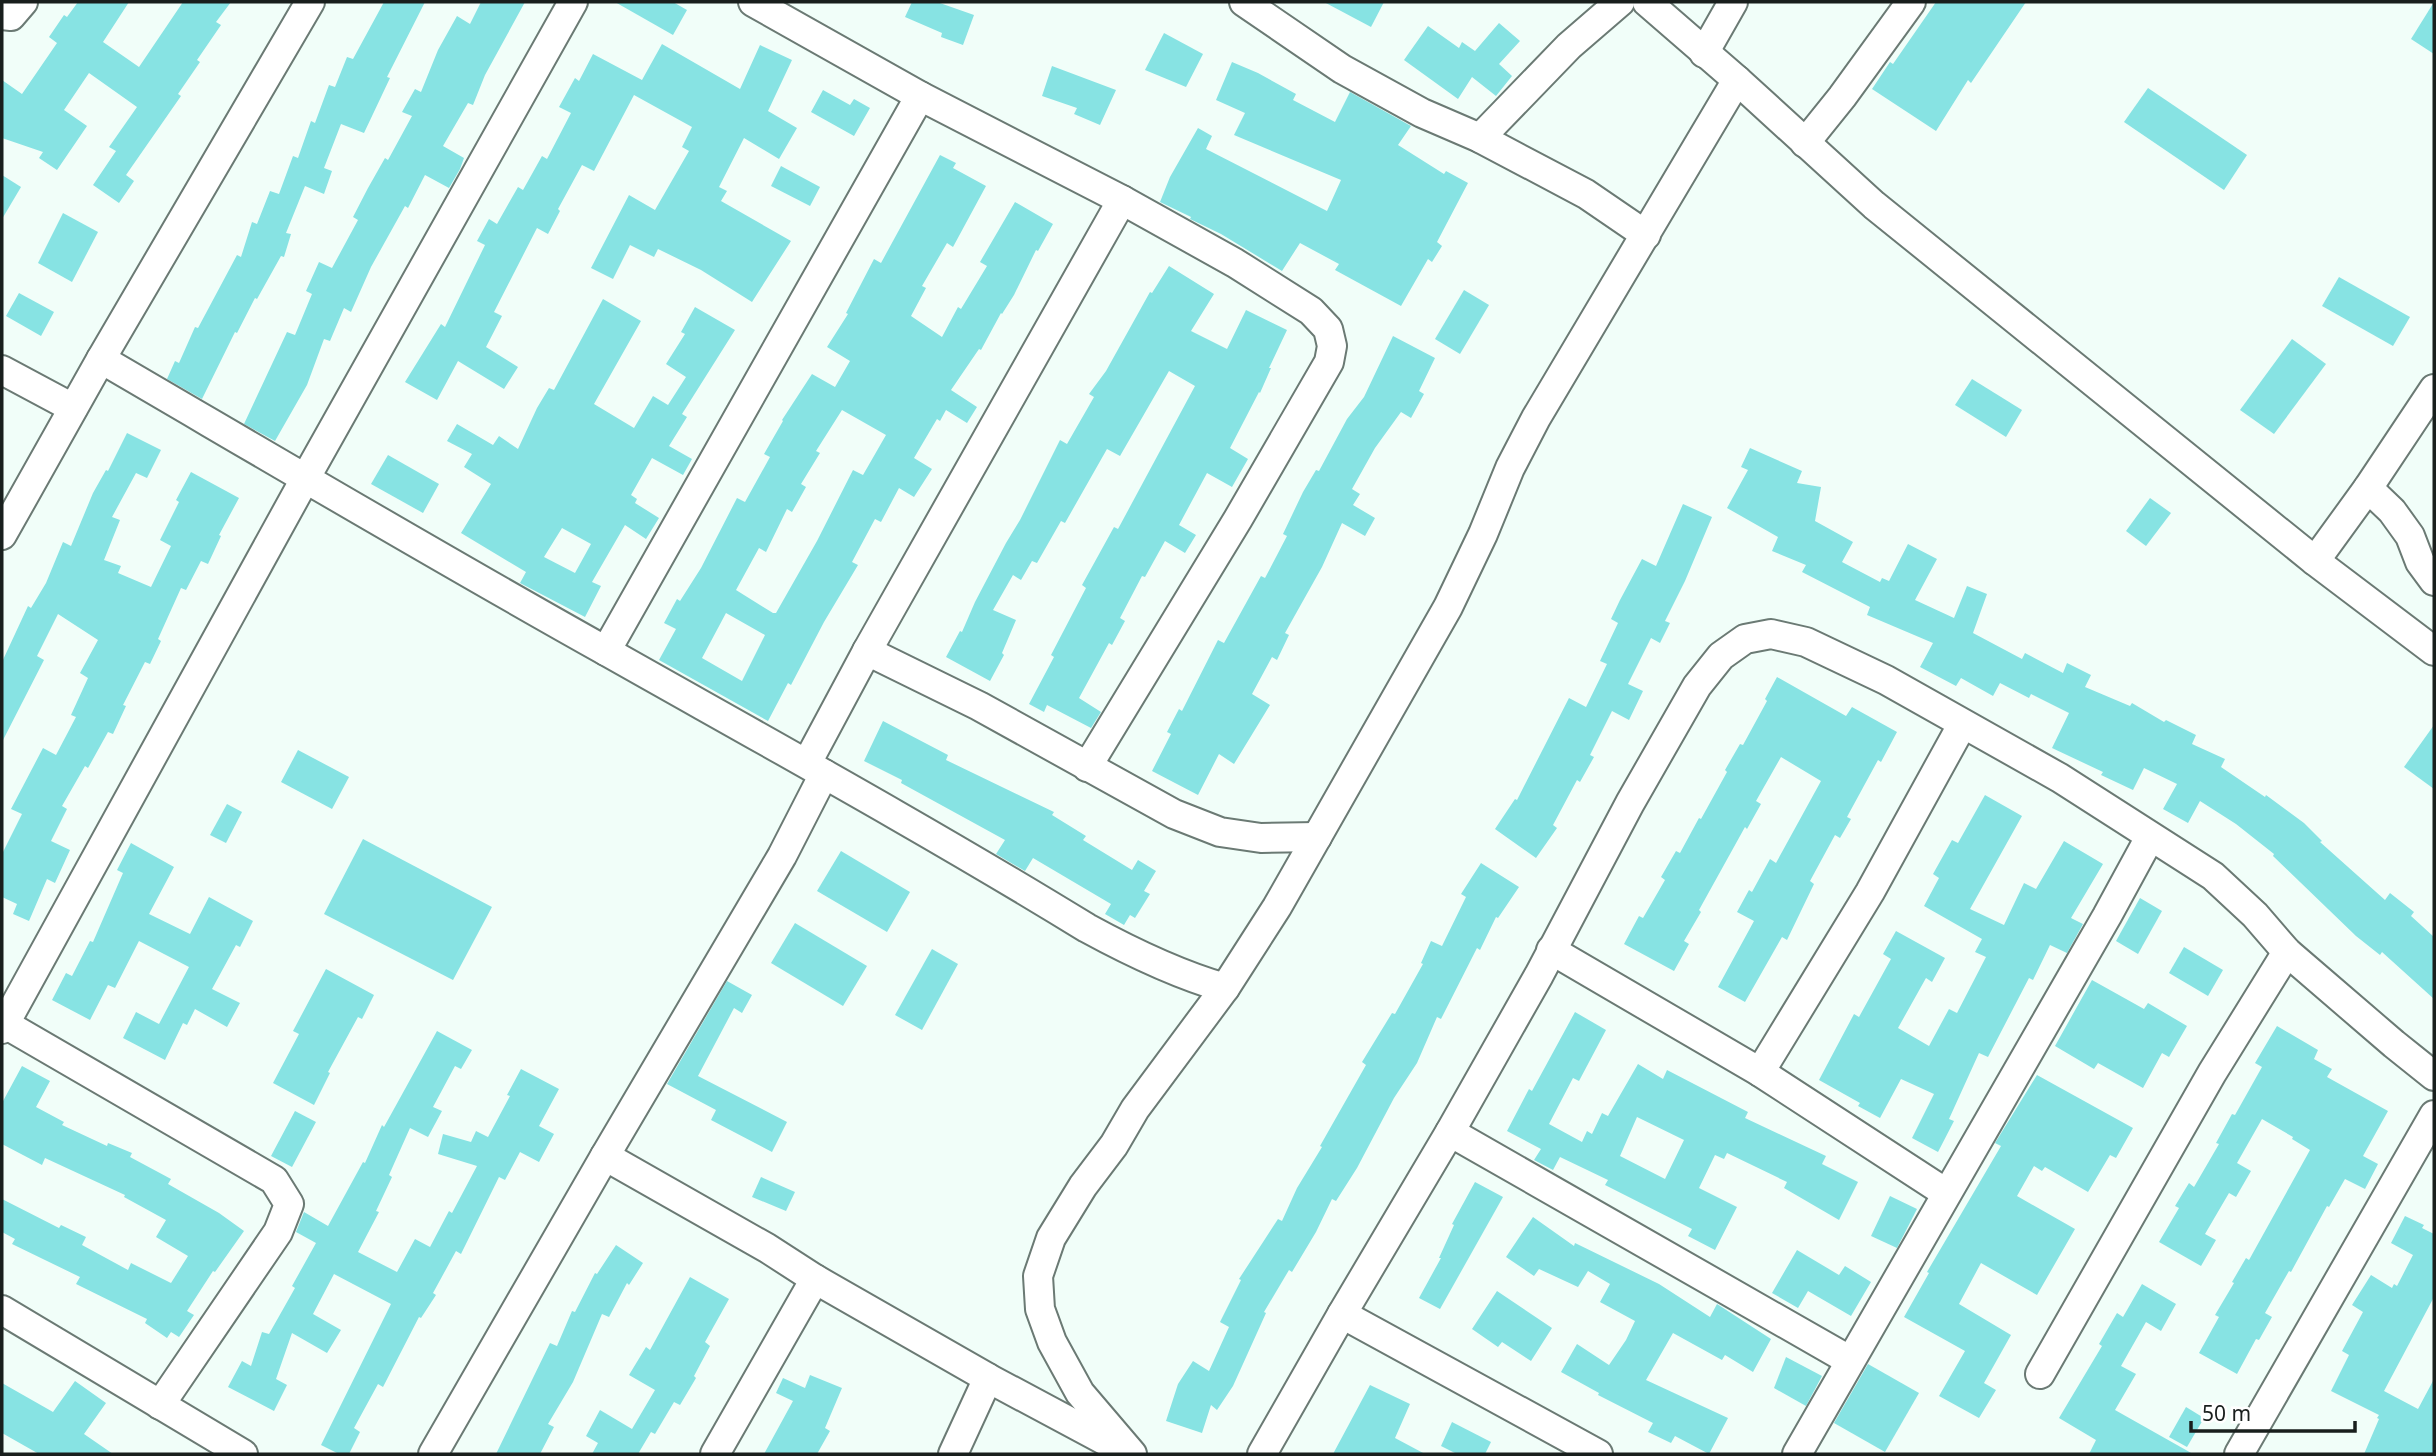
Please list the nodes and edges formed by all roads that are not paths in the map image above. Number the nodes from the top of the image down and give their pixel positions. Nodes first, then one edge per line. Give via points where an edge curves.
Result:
1 (23, 2) edge
2 (310, 2) edge
3 (573, 2) edge
4 (753, 2) edge
5 (1244, 2) edge
6 (1620, 2) edge
7 (1647, 2) edge
8 (1733, 2) edge
9 (1910, 2) edge
10 (2, 15) edge
11 (1704, 53) junction
12 (1737, 80) junction
13 (920, 96) junction
14 (1480, 138) junction
15 (1805, 143) junction
16 (1122, 200) junction
17 (1646, 235) junction
18 (101, 359) junction
19 (2, 370) edge
20 (2434, 388) edge
21 (73, 408) junction
22 (304, 479) junction
23 (2368, 488) junction
24 (2, 535) edge
25 (2315, 561) junction
26 (2434, 581) edge
27 (606, 651) junction
28 (867, 651) junction
29 (2434, 651) edge
30 (1962, 725) junction
31 (1087, 766) junction
32 (815, 768) junction
33 (1317, 837) junction
34 (2150, 837) junction
35 (1551, 950) junction
36 (2287, 952) junction
37 (1225, 988) junction
38 (3, 1026) edge
39 (1760, 1072) junction
40 (2434, 1076) edge
41 (2434, 1115) edge
42 (1450, 1132) junction
43 (604, 1156) junction
44 (1946, 1193) junction
45 (815, 1279) junction
46 (2, 1310) edge
47 (1342, 1314) junction
48 (1849, 1360) junction
49 (2040, 1374) dead end
50 (988, 1378) junction
51 (160, 1405) junction
52 (1556, 1444) edge
53 (243, 1454) edge
54 (433, 1454) edge
55 (715, 1454) edge
56 (953, 1454) edge
57 (1131, 1454) edge
58 (1262, 1454) edge
59 (1598, 1454) edge
60 (1797, 1454) edge
61 (2239, 1454) edge

1 - 10 street via 10,16
2 - 18 street
3 - 22 street
4 - 13 street
5 - 14 street via 1342,68 1422,113
6 - 14 street via 1569,46
7 - 11 street
8 - 11 street
9 - 15 street
11 - 12 street
12 - 15 street
12 - 17 street
13 - 16 street
13 - 27 street
14 - 17 street via 1586,194
15 - 25 street via 1874,205
16 - 28 street
16 - 31 street via 1311,311 1328,329 1332,346 1329,362 1238,519
17 - 33 street via 1536,418 1448,607
18 - 21 street
18 - 22 street
19 - 21 street
20 - 23 street
21 - 24 street
22 - 27 street
22 - 38 street
23 - 25 street
23 - 26 street via 2410,536
25 - 29 street
27 - 32 street
28 - 31 street
28 - 32 street
30 - 34 street via 2060,778
30 - 35 street via 1886,680 1806,642 1771,634 1745,639 1721,656 1698,685
30 - 39 street via 1870,892
31 - 33 street via 1174,814 1220,832 1261,838
32 - 37 street via 1130,952
32 - 43 street via 782,856
33 - 37 street
34 - 36 street via 2213,876
34 - 44 street
35 - 39 street
35 - 42 street
36 - 40 street
36 - 49 street via 2212,1073
37 - 57 street via 1083,1186 1051,1238 1038,1276 1040,1309 1058,1352 1080,1393
38 - 51 street via 274,1180 289,1204 278,1232
39 - 44 street
41 - 61 street
42 - 47 street
42 - 48 street
43 - 45 street
43 - 54 street
44 - 48 street
45 - 50 street
45 - 55 street
46 - 51 street
47 - 52 street
47 - 58 street
48 - 60 street
50 - 56 street
50 - 57 street
51 - 53 street
52 - 59 street

